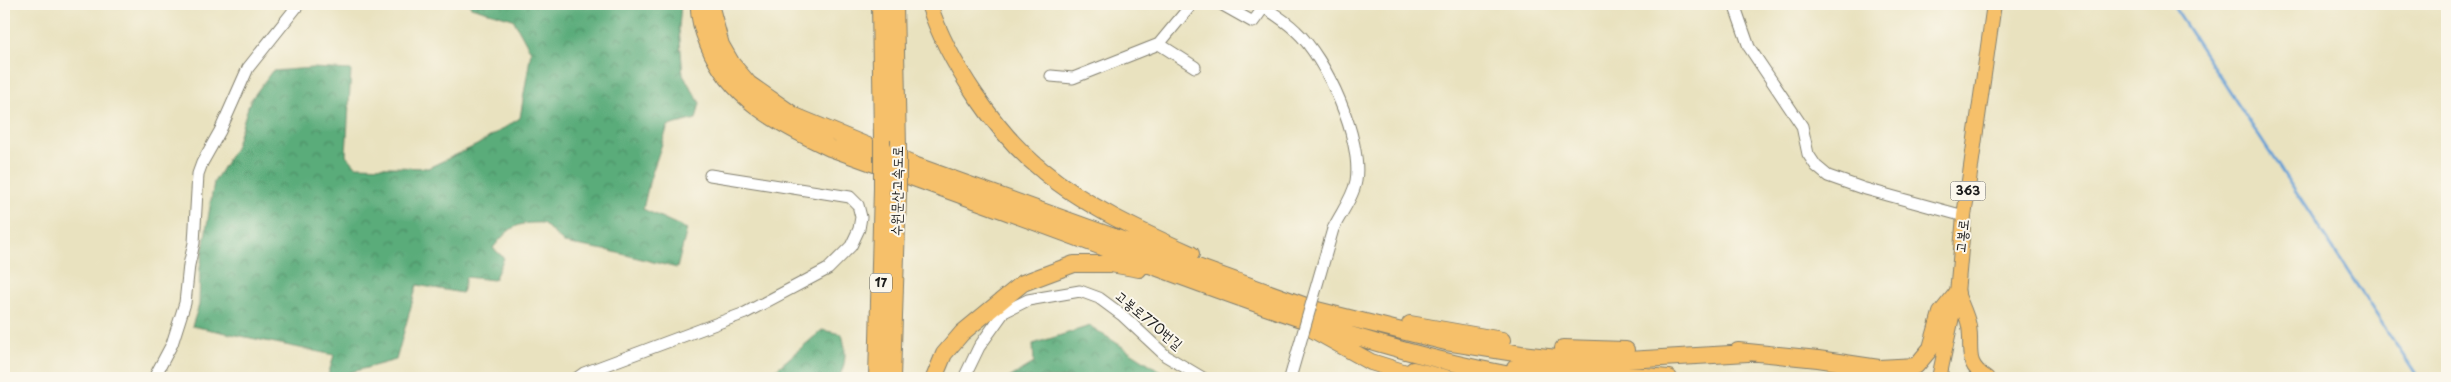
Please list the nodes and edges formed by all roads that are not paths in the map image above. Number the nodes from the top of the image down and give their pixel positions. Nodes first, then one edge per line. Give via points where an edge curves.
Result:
1 (299, 4) edge
2 (698, 4) edge
3 (710, 4) edge
4 (878, 4) edge
5 (895, 4) edge
6 (929, 4) edge
7 (1192, 4) edge
8 (1221, 4) edge
9 (1734, 4) edge
10 (1994, 4) edge
11 (1261, 6) edge
12 (1159, 44) junction
13 (1195, 67) dead end
14 (1051, 76) dead end
15 (710, 175) dead end
16 (1964, 216) junction
17 (1957, 293) junction
18 (1226, 294) junction
19 (1296, 301) junction
20 (1280, 311) junction
21 (1351, 318) junction
22 (1391, 330) junction
23 (1326, 338) junction
24 (1748, 352) junction
25 (1878, 368) junction
26 (154, 378) edge
27 (577, 378) edge
28 (877, 378) edge
29 (892, 378) edge
30 (934, 378) edge
31 (964, 378) edge
32 (1203, 378) edge
33 (1290, 378) edge
34 (1422, 378) edge
35 (1446, 378) edge
36 (1487, 378) edge
37 (1526, 378) edge
38 (1603, 378) edge
39 (1669, 378) edge
40 (1938, 378) edge
41 (1987, 378) edge

1 - 26 street via 248,68 202,163 198,174 186,303 172,344
2 - 18 highway via 703,32 724,74 741,96 790,129 830,148
3 - 19 highway via 721,45 732,64 749,84 795,116 914,165
4 - 28 highway, 수원문산고속도로 / 17, bridge via 881,26 882,188
5 - 29 highway, 수원문산고속도로 / 17, bridge via 898,194
6 - 19 highway via 966,81 1014,144 1042,171 1132,227
7 - 12 street
8 - 11 street via 1253,22
9 - 16 street via 1749,48 1802,126 1808,154 1816,166 1828,176 1862,188
10 - 16 main road, 고봉로 / 363
11 - 33 street, bridge via 1296,30 1318,57 1337,92 1354,149 1356,181 1333,229
12 - 13 street
12 - 14 street via 1073,78
15 - 27 street via 850,197 858,205 860,229 852,246 828,269 745,313
16 - 17 main road, 고봉로 / 363
17 - 25 highway via 1942,312 1931,348 1916,366
17 - 40 main road, 고봉로 / 363
17 - 41 main road via 1969,327 1971,364
18 - 20 highway
18 - 30 highway via 1152,271 1112,264 1074,264 1023,283 992,308 962,333 944,354
19 - 21 highway
20 - 23 highway
20 - 36 highway via 1394,356
20 - 37 highway via 1391,348
21 - 22 highway
21 - 24 highway via 1394,321 1522,344 1580,349
21 - 38 highway via 1390,336 1492,364
22 - 24 highway via 1521,354 1593,362
22 - 39 highway via 1521,362
23 - 34 highway via 1371,362
23 - 35 highway via 1383,361
24 - 25 highway
25 - 40 highway
31 - 32 street, 고봉로770번길 via 1004,312 1028,300 1080,291 1099,298 1166,356

